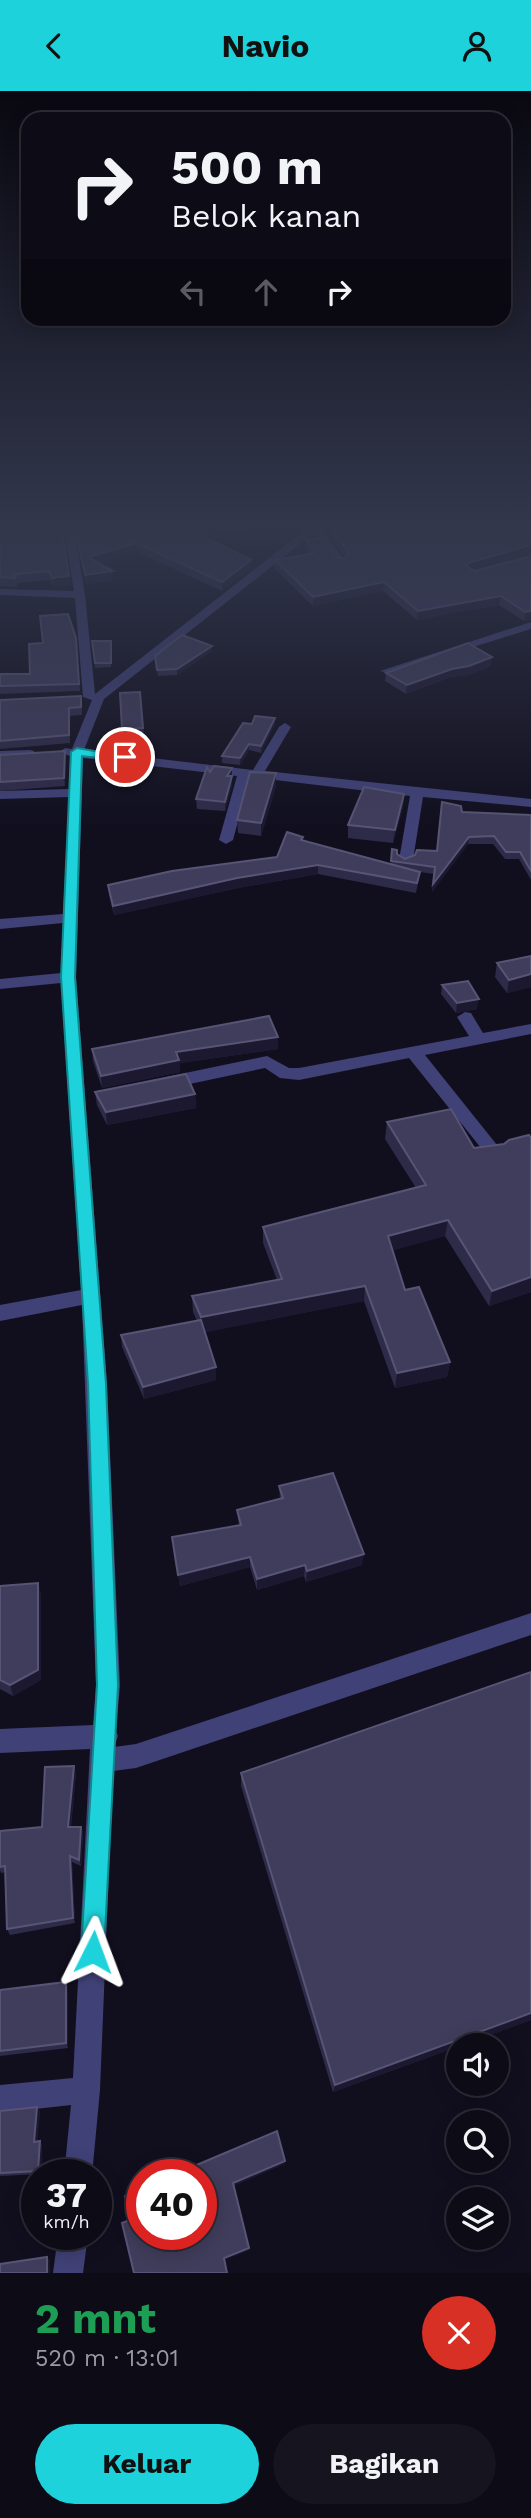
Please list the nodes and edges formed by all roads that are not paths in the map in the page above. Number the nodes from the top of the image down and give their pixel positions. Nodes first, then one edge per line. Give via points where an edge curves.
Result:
1 (82, 625) edge
2 (187, 625) edge
3 (531, 625) edge
4 (386, 671) edge
5 (88, 697) junction
6 (285, 727) dead end
7 (77, 752) junction
8 (0, 755) edge
9 (251, 772) junction
10 (74, 793) junction
11 (417, 793) junction
12 (0, 795) edge
13 (531, 803) edge
14 (226, 841) dead end
15 (406, 860) edge
16 (70, 918) junction
17 (0, 924) edge
18 (68, 977) junction
19 (0, 984) edge
20 (465, 1017) dead end
21 (531, 1029) edge
22 (480, 1040) junction
23 (414, 1053) junction
24 (144, 1087) edge
25 (495, 1154) edge
26 (91, 1296) junction
27 (0, 1313) edge
28 (531, 1624) edge
29 (0, 1741) edge
30 (104, 1748) junction
31 (86, 2090) junction
32 (0, 2099) edge
33 (80, 2159) edge
34 (70, 2250) edge
35 (68, 2273) edge

1 - 5 street
2 - 5 street
3 - 4 street
5 - 7 street
6 - 9 street
7 - 8 street
7 - 9 street
7 - 10 street
9 - 11 street
9 - 14 street
10 - 12 street
10 - 16 street
11 - 13 street
11 - 15 street
16 - 17 street
16 - 18 street
18 - 19 street
18 - 26 street via 84,1100
20 - 22 street
21 - 22 street
22 - 23 street
23 - 24 street via 294,1075 264,1062
23 - 25 street
26 - 27 street
26 - 30 street via 107,1672
28 - 30 street via 136,1756
29 - 30 street
30 - 31 street
31 - 32 street
31 - 33 street
34 - 35 street

